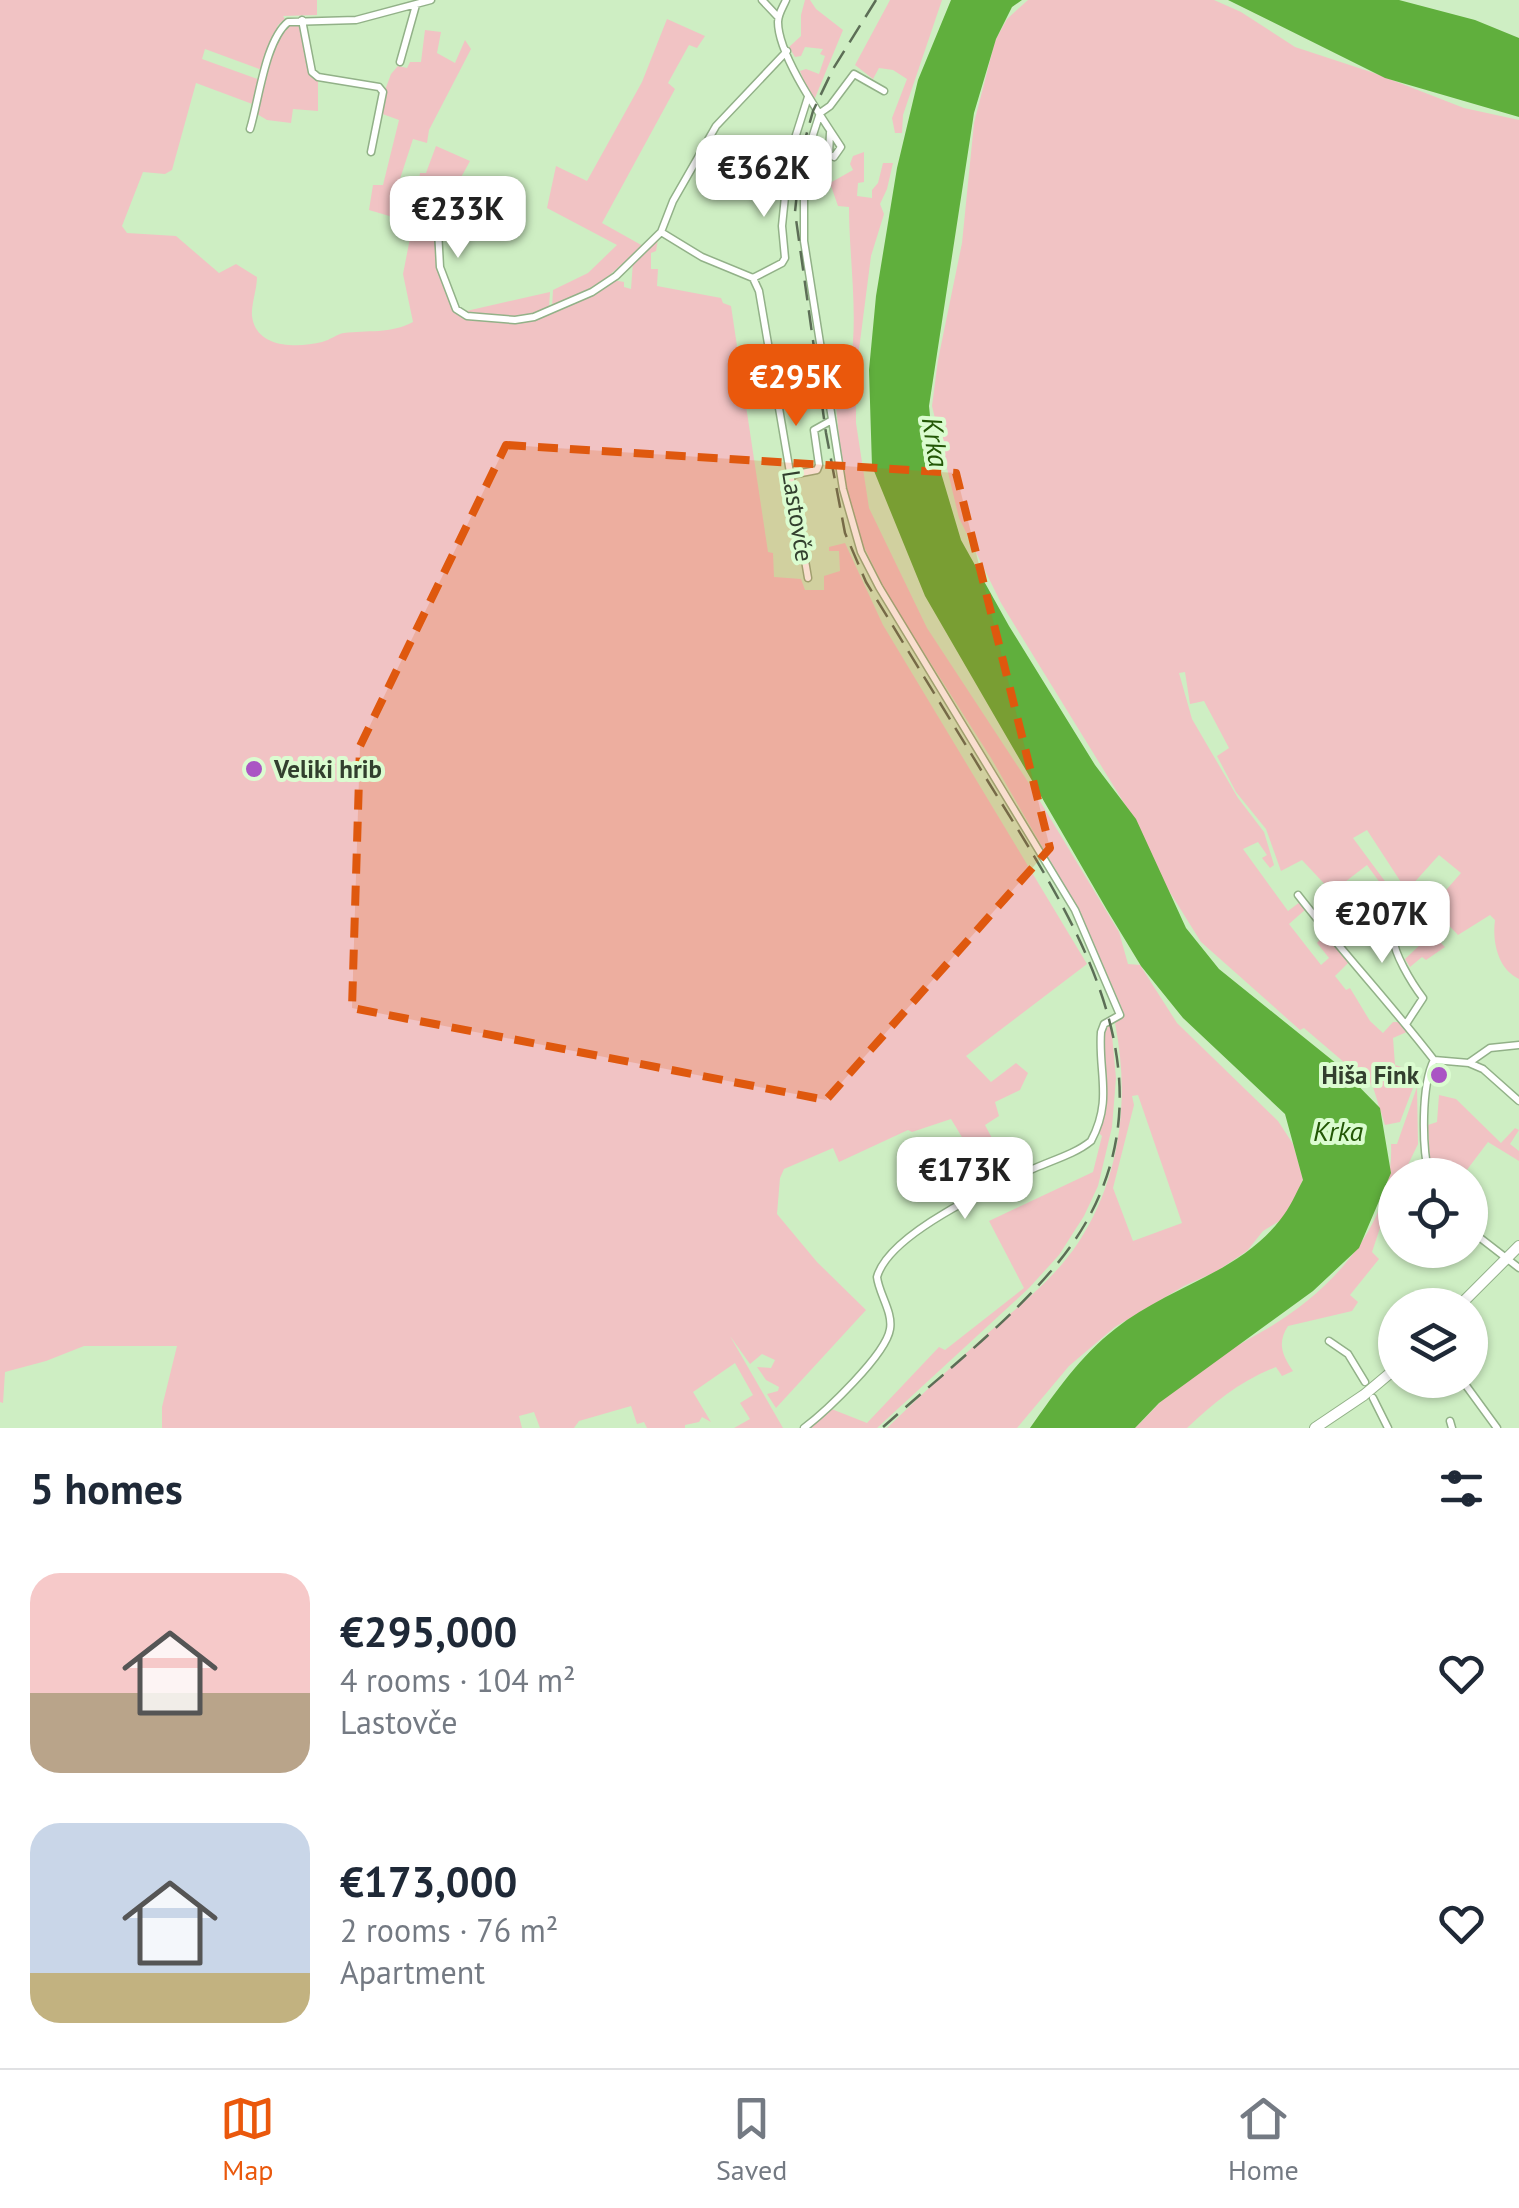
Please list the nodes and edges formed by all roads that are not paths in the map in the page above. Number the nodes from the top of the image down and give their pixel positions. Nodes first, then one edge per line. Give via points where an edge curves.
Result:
1 (431, 0) edge
2 (762, 0) edge
3 (786, 0) edge
4 (416, 5) junction
5 (778, 17) junction
6 (302, 20) junction
7 (787, 51) junction
8 (400, 62) dead end
9 (884, 91) dead end
10 (808, 97) junction
11 (820, 113) junction
12 (250, 129) dead end
13 (830, 133) dead end
14 (371, 152) dead end
15 (419, 186) dead end
16 (661, 232) junction
17 (753, 278) junction
18 (832, 420) junction
19 (791, 475) junction
20 (808, 578) dead end
21 (1298, 895) dead end
22 (1394, 936) dead end
23 (1406, 1024) junction
24 (1519, 1045) edge
25 (1434, 1060) junction
26 (1469, 1063) junction
27 (1519, 1101) edge
28 (1428, 1158) edge
29 (1488, 1245) edge
30 (1519, 1246) edge
31 (1504, 1258) junction
32 (1519, 1268) edge
33 (1476, 1288) edge
34 (1328, 1341) dead end
35 (1364, 1382) dead end
36 (1378, 1383) edge
37 (1373, 1398) dead end
38 (1475, 1398) edge
39 (806, 1426) edge
40 (1315, 1428) edge
41 (1388, 1428) edge
42 (1496, 1428) edge

1 - 4 street
2 - 5 street
3 - 5 street
4 - 6 street via 356,20
4 - 8 street
5 - 7 street
6 - 12 street via 280,28
6 - 14 street via 318,78 383,92
7 - 10 street
7 - 16 street via 716,126
9 - 11 street via 854,74
10 - 11 street
10 - 17 street via 789,157 785,258
11 - 13 street
11 - 18 street via 804,164 804,240
15 - 16 street via 412,218 438,230 440,267 456,309 467,316 515,320 551,310 616,276
16 - 17 street
17 - 19 street, Lastovče
18 - 19 street via 814,430 817,470
18 - 39 street via 861,552 1075,910 1120,1015 1100,1032 1103,1101 1091,1141 968,1199 884,1260 876,1276 891,1324 888,1337
19 - 20 street, Lastovče
21 - 23 street
22 - 23 street via 1392,945 1423,998
23 - 25 street
24 - 26 street via 1490,1048
25 - 26 street
25 - 28 street via 1426,1100
26 - 27 street
29 - 31 street
30 - 31 main road
31 - 32 street
31 - 33 main road
34 - 35 street via 1348,1354
36 - 40 main road
37 - 41 street
38 - 42 street

